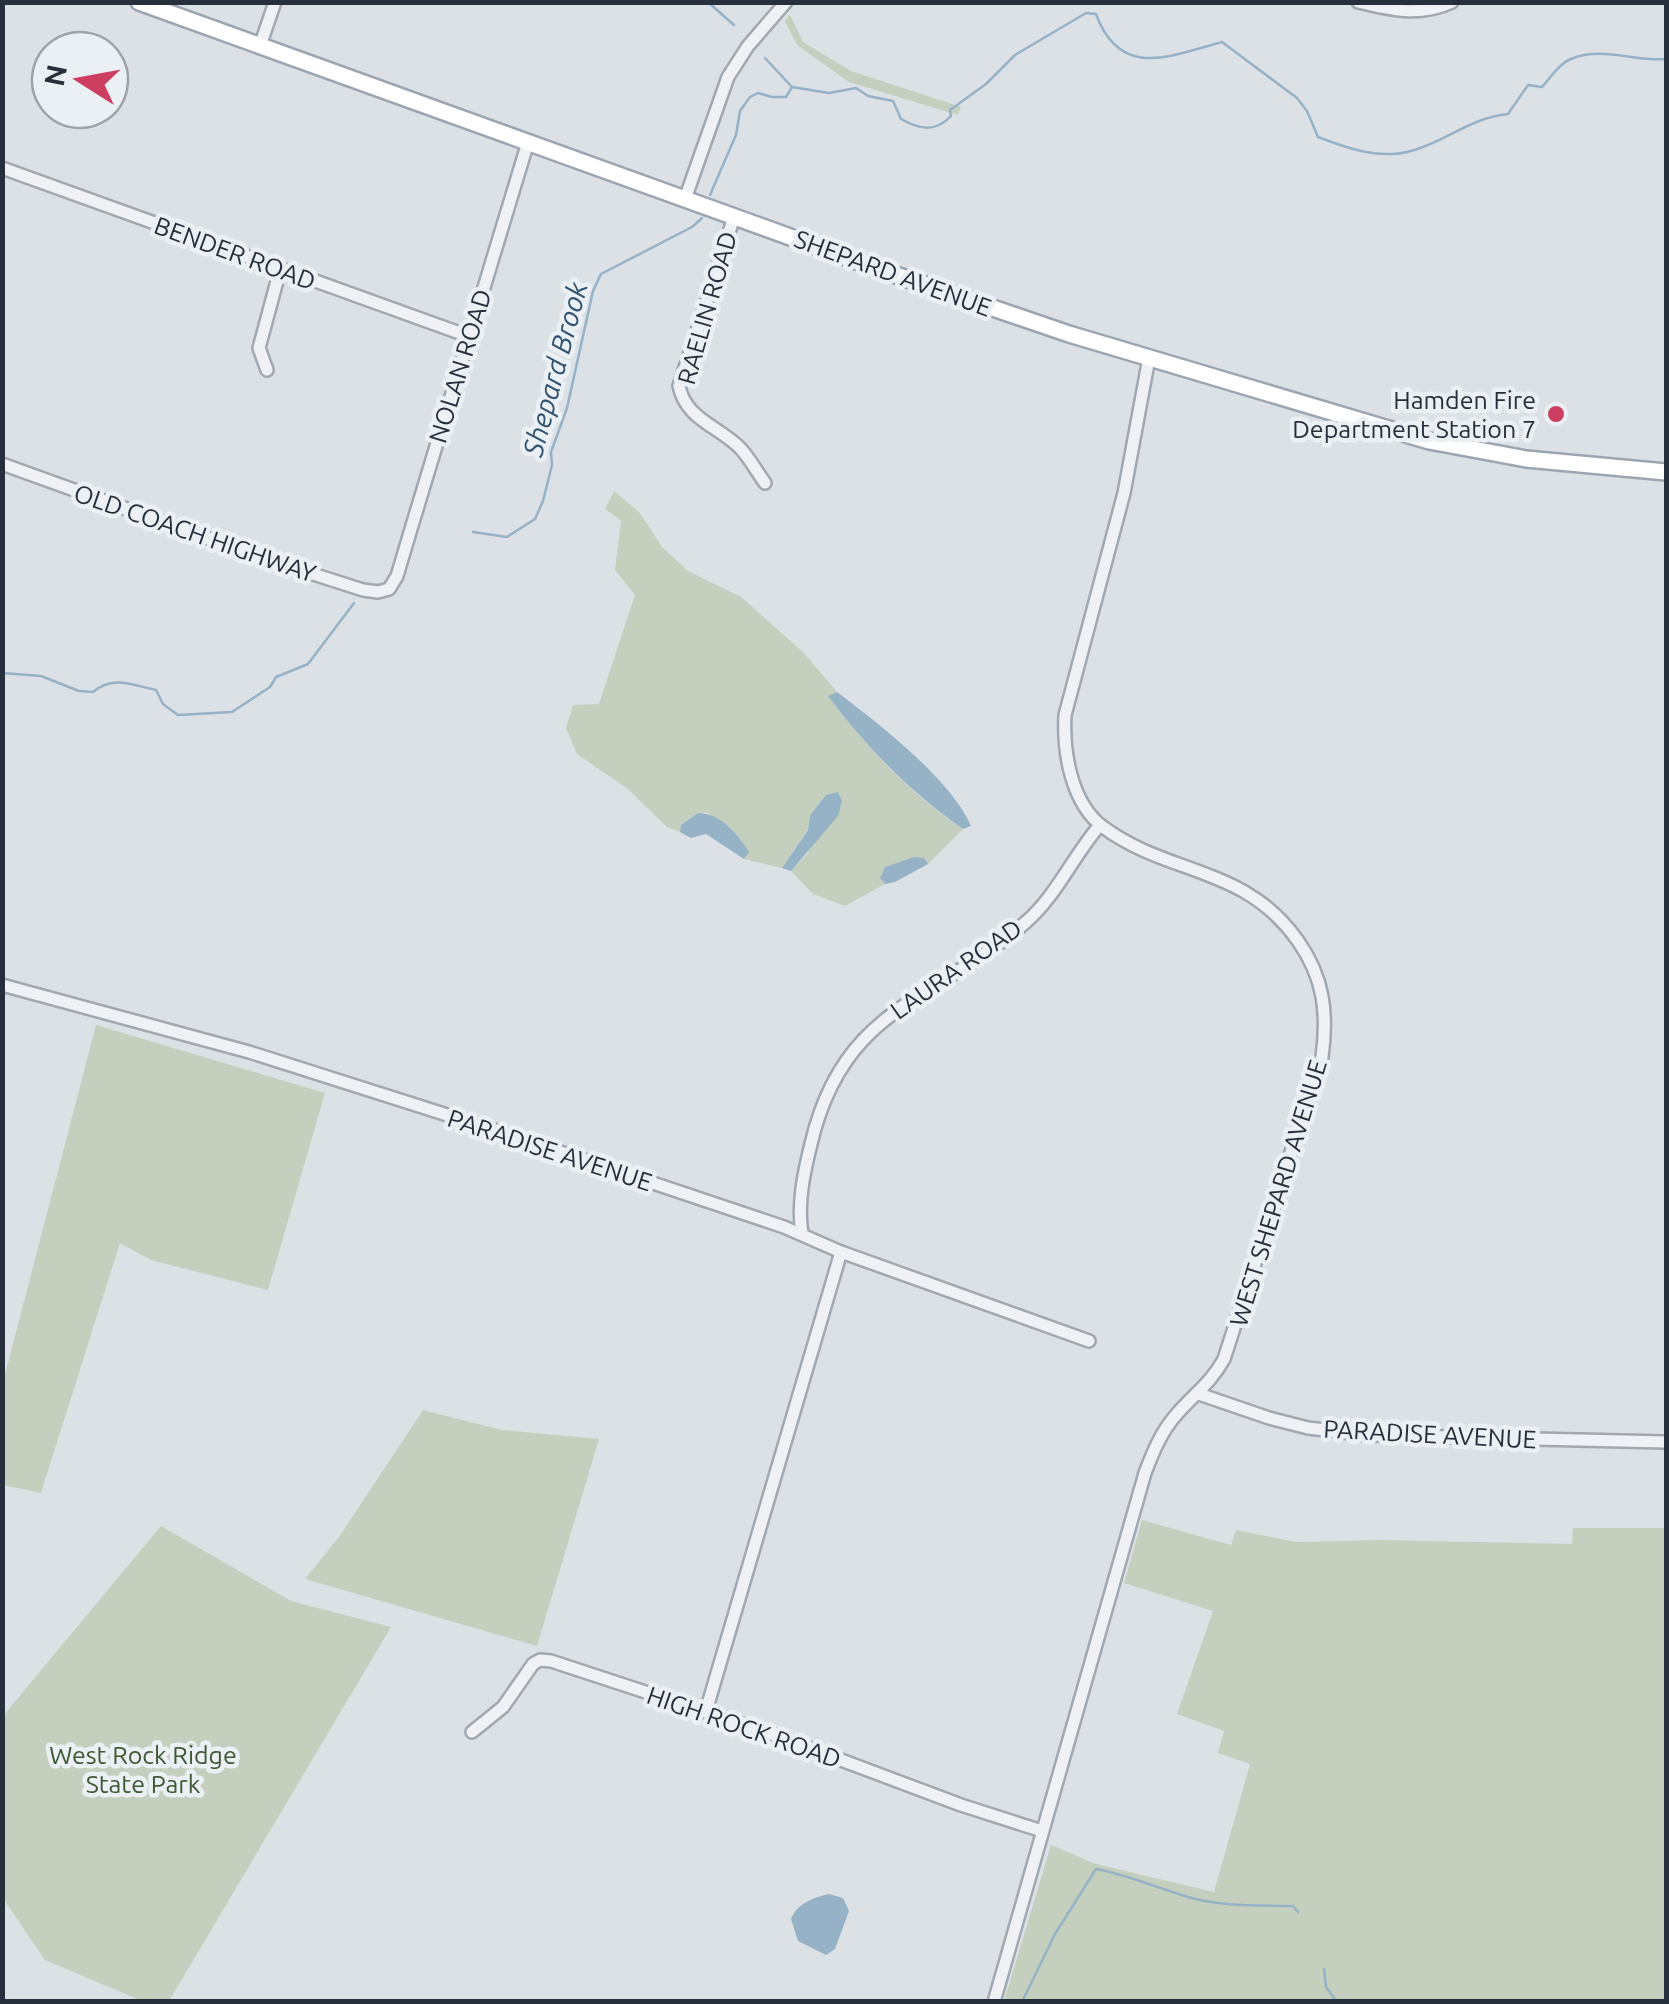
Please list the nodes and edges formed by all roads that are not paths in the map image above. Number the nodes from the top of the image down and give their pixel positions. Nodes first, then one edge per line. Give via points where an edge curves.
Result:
1 (140, 2) edge
2 (275, 2) edge
3 (786, 2) edge
4 (1358, 2) edge
5 (1452, 2) edge
6 (260, 46) junction
7 (528, 142) junction
8 (2, 168) edge
9 (685, 199) junction
10 (734, 216) junction
11 (280, 270) junction
12 (468, 336) junction
13 (1149, 358) junction
14 (267, 370) dead end
15 (2, 464) edge
16 (1666, 472) edge
17 (765, 483) dead end
18 (389, 589) joint
19 (1100, 826) junction
20 (2, 985) edge
21 (802, 1234) junction
22 (841, 1252) junction
23 (1089, 1341) dead end
24 (1200, 1394) junction
25 (1666, 1442) edge
26 (706, 1711) junction
27 (472, 1732) dead end
28 (1042, 1831) junction
29 (994, 2002) edge

1 - 6 main road, SHEPARD AVENUE
2 - 6 street
3 - 9 street via 728,77
4 - 5 street via 1407,13
6 - 7 main road, SHEPARD AVENUE
7 - 9 main road, SHEPARD AVENUE
7 - 12 street, NOLAN ROAD
8 - 11 street, BENDER ROAD
9 - 10 main road, SHEPARD AVENUE
10 - 13 main road, SHEPARD AVENUE
10 - 17 street, RAELIN ROAD via 680,386 682,402 743,450
11 - 12 street, BENDER ROAD
11 - 14 street via 258,348
12 - 18 street, NOLAN ROAD
13 - 16 main road, SHEPARD AVENUE via 1429,442
13 - 19 street via 1124,493 1065,715 1072,776
15 - 18 street, OLD COACH HIGHWAY via 257,556 363,590
19 - 21 street, LAURA ROAD via 1034,915 902,1004 843,1063 817,1116 799,1214
19 - 24 street, WEST SHEPARD AVENUE via 1260,899 1285,922 1320,978 1326,1015 1322,1057 1232,1340
20 - 21 street, PARADISE AVENUE via 297,1066
21 - 22 street, PARADISE AVENUE
22 - 23 street, PARADISE AVENUE
22 - 26 street
24 - 25 street, PARADISE AVENUE via 1308,1428 1368,1435
24 - 28 street, WEST SHEPARD AVENUE via 1174,1416 1144,1473
26 - 27 street, HIGH ROCK ROAD via 540,1660
26 - 28 street, HIGH ROCK ROAD
28 - 29 street, WEST SHEPARD AVENUE

